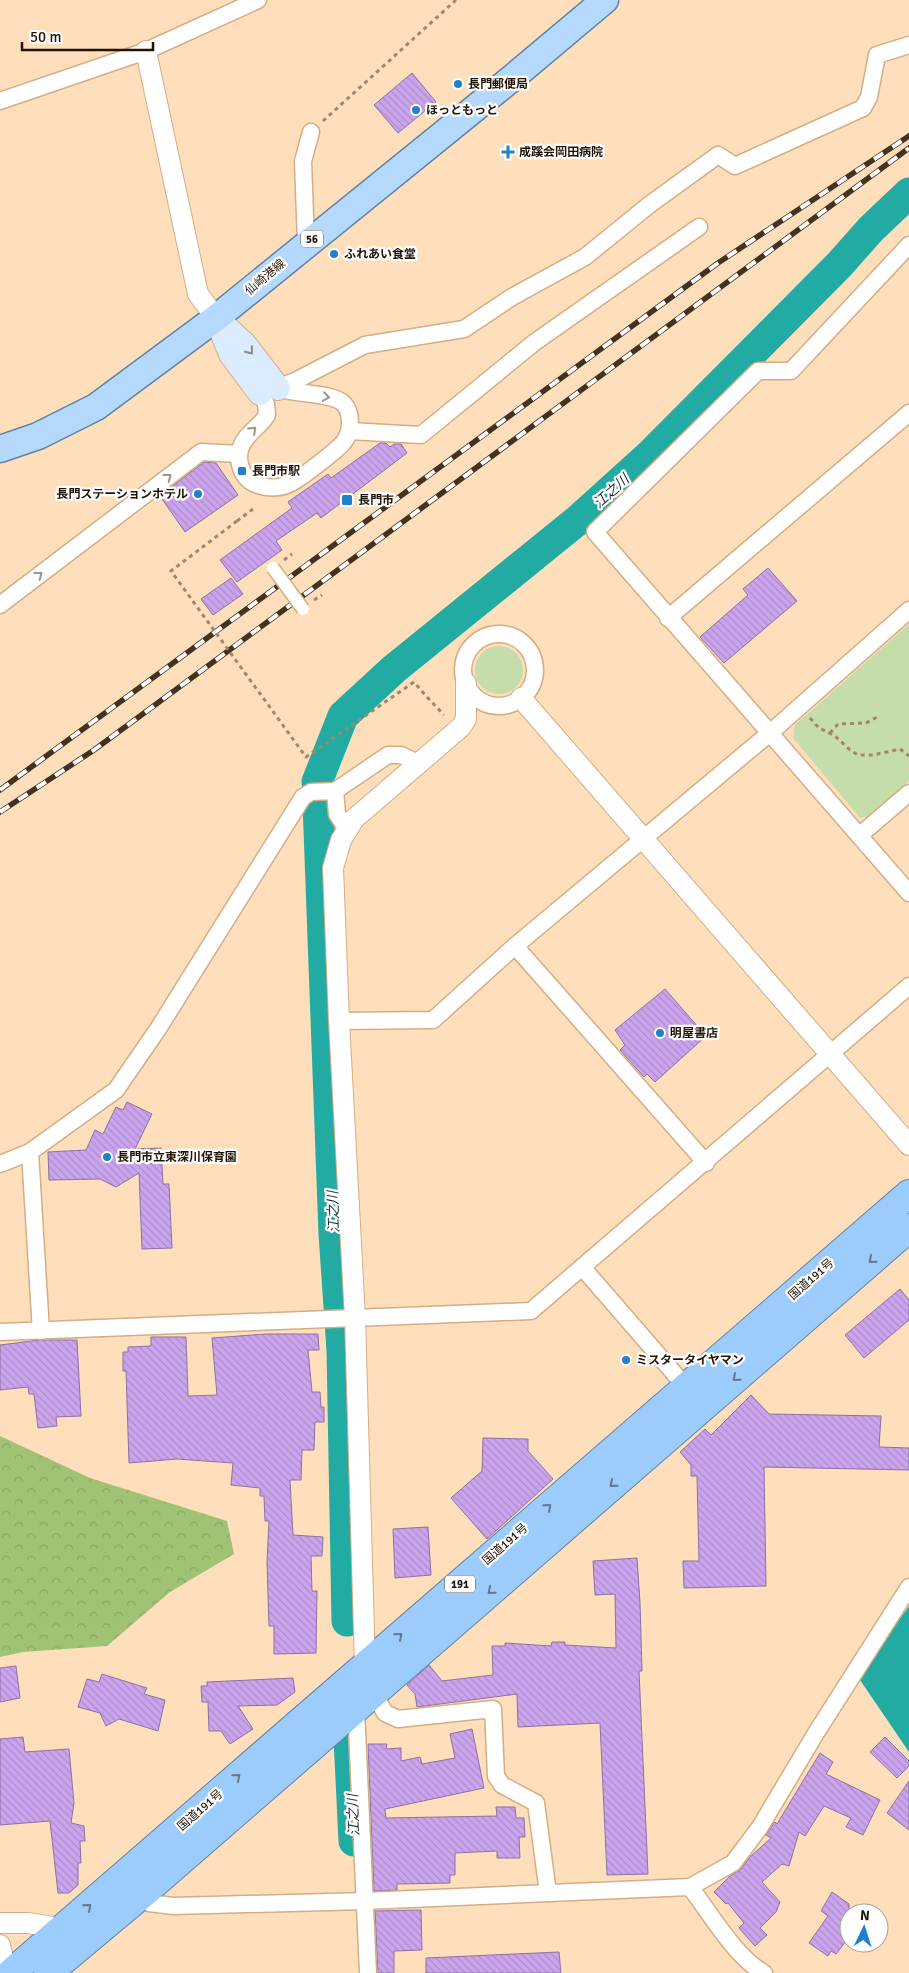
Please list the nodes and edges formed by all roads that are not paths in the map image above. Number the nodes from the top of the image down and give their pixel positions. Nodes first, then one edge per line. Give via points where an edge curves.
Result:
1 (258, 0) edge
2 (605, 0) edge
3 (909, 45) edge
4 (146, 51) junction
5 (0, 101) edge
6 (311, 132) road end
7 (699, 227) dead end
8 (306, 244) junction
9 (909, 245) edge
10 (216, 318) junction
11 (269, 390) junction
12 (909, 413) edge
13 (349, 430) junction
14 (0, 449) edge
15 (239, 454) junction
16 (273, 568) dead end
17 (0, 605) edge
18 (303, 608) dead end
19 (909, 610) edge
20 (668, 618) junction
21 (466, 683) junction
22 (521, 698) junction
23 (771, 732) junction
24 (418, 763) junction
25 (335, 791) junction
26 (909, 793) edge
27 (346, 828) junction
28 (860, 835) junction
29 (644, 838) junction
30 (909, 893) edge
31 (515, 946) junction
32 (909, 986) edge
33 (339, 1021) junction
34 (832, 1054) junction
35 (909, 1145) edge
36 (30, 1152) junction
37 (706, 1163) junction
38 (0, 1164) edge
39 (909, 1194) edge
40 (909, 1228) edge
41 (582, 1267) junction
42 (355, 1318) junction
43 (41, 1331) junction
44 (0, 1332) edge
45 (686, 1387) junction
46 (909, 1586) edge
47 (365, 1666) junction
48 (364, 1701) junction
49 (131, 1887) junction
50 (690, 1887) junction
51 (548, 1893) junction
52 (365, 1901) junction
53 (0, 1923) edge
54 (64, 1927) junction
55 (90, 1937) junction
56 (0, 1945) edge
57 (2, 1973) edge
58 (11, 1973) edge
59 (48, 1973) edge
60 (368, 1973) edge
61 (764, 1973) edge

1 - 4 street
2 - 8 main road, 仙崎港線 / 56
3 - 11 street via 877,55 864,108 735,166 718,155 649,204 585,256 512,297 464,329 365,345 295,382
4 - 5 street
4 - 10 street via 198,294
6 - 8 street via 303,161
7 - 13 street via 534,342 420,435
8 - 10 main road, 仙崎港線 / 56
9 - 20 street via 791,371 758,371 595,532
10 - 11 main road via 244,344
10 - 14 main road, 仙崎港線 / 56 via 96,407 38,436
11 -> 13 street via 336,398 348,410
15 -> 11 street via 244,439 267,415
12 - 20 street
13 - 15 street via 343,443 290,484 277,487 261,486 246,478 238,461
17 -> 15 street via 201,452
16 - 18 street, bridge
19 - 23 street
20 - 23 street
21 - 22 street via 474,696 492,705 512,703
21 - 22 street via 463,668 469,649 485,637 505,634 523,643 534,661 533,681
21 - 24 street via 466,718 461,727
22 - 29 street
23 - 28 street
23 - 29 street
24 - 25 street via 400,755 388,755
24 - 27 street
25 - 27 street via 336,814
25 - 36 street via 311,792 304,797 158,1030 116,1090
26 - 28 street
27 - 33 street via 334,868
28 - 30 street
29 - 31 street
29 - 34 street
31 - 33 street via 433,1020
31 - 37 street
32 - 34 street
33 - 42 street
34 - 35 street
34 - 37 street
36 - 38 street
36 - 43 street
37 - 41 street
39 - 45 highway, 国道191号 / 191
40 -> 48 highway, 国道191号 / 191
41 - 42 street via 531,1311
41 - 45 street
42 - 43 street
42 - 47 street
43 - 44 street
47 -> 45 highway, 国道191号 / 191
46 - 50 street via 760,1827 733,1863
47 - 48 street
49 -> 47 highway, 国道191号 / 191
48 - 49 highway, 国道191号 / 191
48 - 51 street via 398,1720 493,1708 496,1776 502,1785 536,1803
48 - 52 street
49 - 52 street via 149,1902 173,1906
54 -> 49 highway, 国道191号 / 191
49 - 55 highway, 国道191号 / 191
50 - 51 street
50 - 61 street via 738,1950
51 - 52 street
52 - 60 street
53 - 54 street
54 - 55 street
54 - 58 highway, 国道191号 / 191
55 - 59 highway, 国道191号 / 191
56 - 57 street

